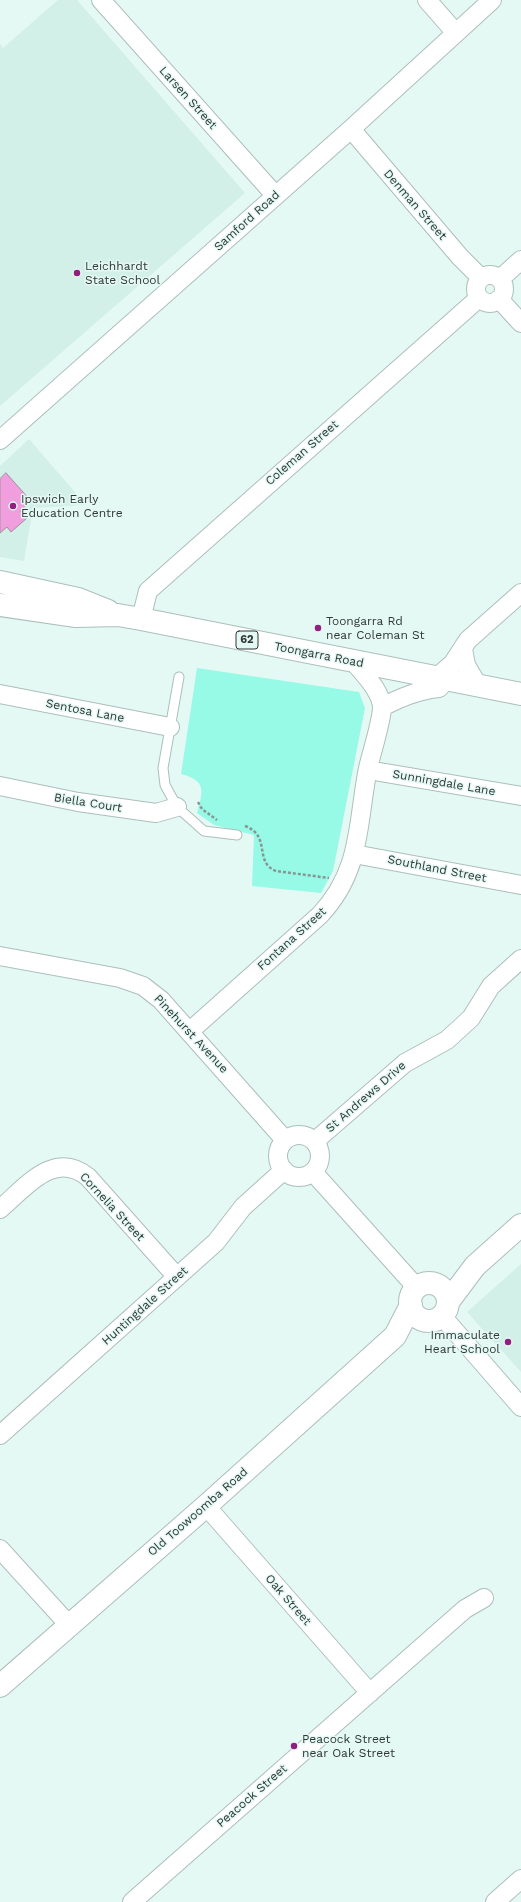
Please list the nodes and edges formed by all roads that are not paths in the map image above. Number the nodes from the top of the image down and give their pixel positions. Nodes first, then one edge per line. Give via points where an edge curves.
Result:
1 (101, 0) edge
2 (427, 0) edge
3 (492, 0) edge
4 (455, 32) junction
5 (351, 129) junction
6 (275, 195) junction
7 (521, 260) edge
8 (481, 278) junction
9 (500, 279) junction
10 (479, 298) junction
11 (499, 299) junction
12 (521, 323) edge
13 (0, 440) edge
14 (0, 582) edge
15 (521, 593) edge
16 (0, 605) edge
17 (118, 615) junction
18 (141, 619) junction
19 (463, 649) junction
20 (354, 662) junction
21 (179, 677) dead end
22 (441, 679) junction
23 (478, 686) junction
24 (0, 694) edge
25 (521, 694) edge
26 (382, 707) junction
27 (170, 727) junction
28 (368, 770) junction
29 (0, 786) edge
30 (521, 796) edge
31 (177, 807) junction
32 (237, 835) dead end
33 (354, 854) junction
34 (521, 884) edge
35 (0, 956) edge
36 (521, 959) edge
37 (190, 1031) junction
38 (285, 1140) junction
39 (315, 1142) junction
40 (284, 1170) junction
41 (313, 1172) junction
42 (0, 1209) edge
43 (521, 1225) edge
44 (475, 1266) junction
45 (177, 1277) junction
46 (421, 1292) junction
47 (439, 1313) junction
48 (395, 1336) junction
49 (521, 1407) edge
50 (0, 1435) edge
51 (206, 1506) junction
52 (0, 1549) edge
53 (484, 1598) dead end
54 (69, 1625) junction
55 (0, 1686) edge
56 (370, 1693) junction
57 (521, 1880) edge
58 (132, 1902) edge
59 (495, 1902) edge

1 - 6 street, Larsen Street
2 - 4 street
3 - 4 street, Samford Road
4 - 5 street, Samford Road
5 - 6 street, Samford Road
5 - 8 street, Denman Street via 460,257
6 - 13 street, Samford Road
7 - 9 street
8 - 9 street via 491,275
8 - 10 street via 476,287
9 - 11 street via 503,289
10 - 11 street via 489,302
10 - 18 street, Coleman Street via 148,591
11 - 12 street
14 - 17 street, Toongarra Road / 62 via 78,599
15 - 19 street via 472,636
16 - 17 street, Toongarra Road / 62 via 76,616
17 - 18 street, Toongarra Road / 62
18 - 20 street, Toongarra Road / 62
19 - 22 street
19 - 23 street via 466,665
20 - 22 street, Toongarra Road / 62
20 - 26 street via 374,686
21 - 27 lane
22 - 23 street, Toongarra Road / 62
22 - 26 street via 439,688 401,697
23 - 25 street, Toongarra Road / 62
24 - 27 street, Sentosa Lane
26 - 28 street, Fontana Street
27 - 31 lane via 163,768 165,785
28 - 30 street, Sunningdale Lane
28 - 33 street, Fontana Street
29 - 31 street, Biella Court via 78,802 156,813
31 - 32 lane via 204,830
33 - 34 street, Southland Street
33 - 37 street, Fontana Street via 343,884 320,915
35 - 37 street, Pinehurst Avenue via 132,981 153,992
36 - 39 street, St Andrews Drive via 491,986 471,1018 459,1030 439,1046 404,1063
37 - 38 street, Pinehurst Avenue
38 - 39 street via 291,1136 304,1135
38 - 40 street via 278,1151 278,1158
39 - 41 street via 321,1154 318,1167
40 - 41 street via 295,1177
40 - 45 street, Huntingdale Street via 243,1207 216,1242
41 - 46 street
42 - 45 street, Cornelia Street via 47,1170 59,1166 72,1168 88,1177
43 - 44 street, Old Toowoomba Road
44 - 46 street, Old Toowoomba Road
44 - 47 street, Old Toowoomba Road
45 - 50 street, Huntingdale Street
46 - 47 street via 444,1291
46 - 47 street via 416,1316
46 - 48 street, Old Toowoomba Road
47 - 48 street, Old Toowoomba Road
47 - 49 street
48 - 51 street, Old Toowoomba Road
51 - 54 street, Old Toowoomba Road
51 - 56 street, Oak Street
52 - 54 street
53 - 56 street, Peacock Street via 465,1609
54 - 55 street, Old Toowoomba Road
56 - 58 street, Peacock Street
57 - 59 street

